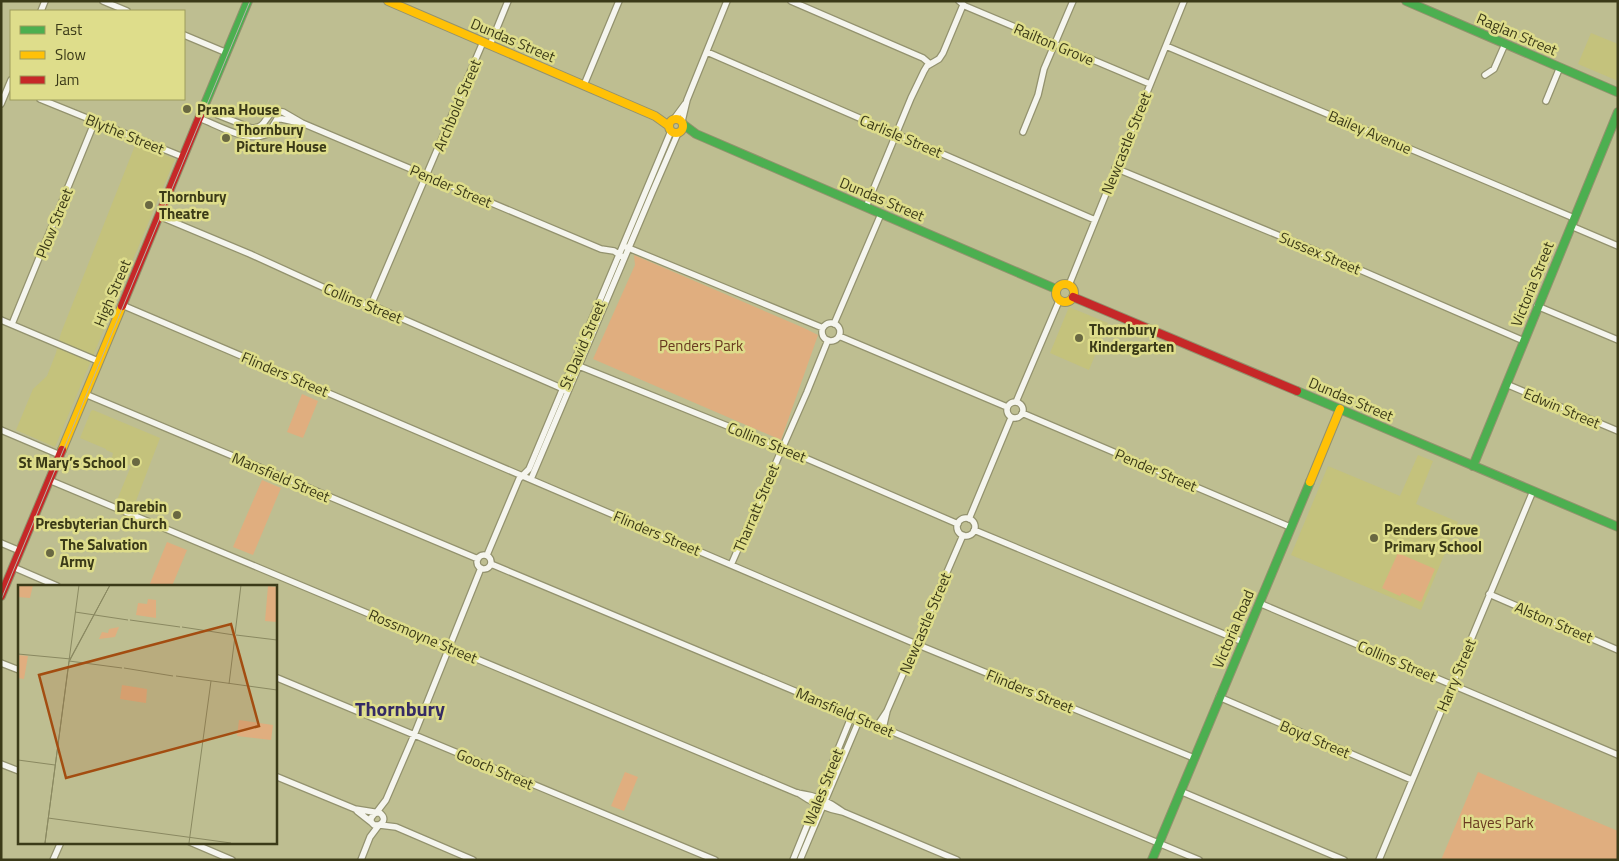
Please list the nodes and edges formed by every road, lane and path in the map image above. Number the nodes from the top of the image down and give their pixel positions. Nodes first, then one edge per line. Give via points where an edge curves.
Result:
1 (103, 1) edge
2 (248, 1) edge
3 (388, 1) edge
4 (508, 1) edge
5 (619, 1) edge
6 (728, 1) edge
7 (792, 1) edge
8 (1073, 1) edge
9 (1184, 1) edge
10 (1406, 1) edge
11 (961, 3) edge
12 (125, 10) edge
13 (185, 35) edge
14 (487, 44) junction
15 (1055, 44) junction
16 (1505, 44) junction
17 (1166, 46) junction
18 (706, 52) junction
19 (226, 53) junction
20 (930, 64) junction
21 (1560, 67) junction
22 (1485, 75) dead end
23 (10, 84) edge
24 (1150, 84) junction
25 (584, 85) junction
26 (1617, 91) edge
27 (42, 100) edge
28 (1618, 100) edge
29 (1546, 101) dead end
30 (1, 104) edge
31 (203, 109) junction
32 (1618, 112) edge
33 (199, 118) junction
34 (96, 122) junction
35 (302, 124) junction
36 (676, 126) junction
37 (1023, 132) dead end
38 (896, 134) junction
39 (183, 157) junction
40 (1116, 168) junction
41 (426, 176) junction
42 (866, 207) junction
43 (881, 214) junction
44 (159, 216) junction
45 (1095, 220) junction
46 (1572, 222) junction
47 (627, 246) junction
48 (1618, 246) edge
49 (621, 257) junction
50 (1069, 285) junction
51 (1056, 289) junction
52 (1073, 297) junction
53 (1059, 301) junction
54 (122, 305) junction
55 (371, 305) junction
56 (1537, 306) junction
57 (1, 320) edge
58 (12, 324) junction
59 (834, 324) junction
60 (823, 328) junction
61 (839, 336) junction
62 (828, 340) junction
63 (1618, 340) edge
64 (1524, 341) junction
65 (98, 361) junction
66 (576, 365) junction
67 (1506, 384) junction
68 (566, 390) junction
69 (85, 394) junction
70 (1016, 402) junction
71 (1007, 407) junction
72 (1340, 409) junction
73 (1022, 413) junction
74 (1011, 418) junction
75 (1, 430) edge
76 (1618, 431) edge
77 (782, 448) junction
78 (60, 455) junction
79 (1473, 466) junction
80 (523, 476) junction
81 (531, 479) junction
82 (49, 480) junction
83 (1533, 491) junction
84 (969, 519) junction
85 (958, 524) junction
86 (1290, 527) junction
87 (1618, 527) edge
88 (974, 530) junction
89 (963, 535) junction
90 (1, 543) edge
91 (20, 551) junction
92 (487, 555) junction
93 (478, 559) junction
94 (491, 564) junction
95 (731, 565) junction
96 (13, 567) junction
97 (481, 568) junction
98 (55, 585) edge
99 (1489, 594) junction
100 (1, 596) edge
101 (1259, 603) junction
102 (1242, 642) junction
103 (916, 644) junction
104 (449, 647) junction
105 (1618, 650) edge
106 (1, 662) edge
107 (18, 670) edge
108 (276, 677) edge
109 (1452, 684) junction
110 (1219, 698) junction
111 (852, 715) junction
112 (860, 718) junction
113 (880, 727) junction
114 (414, 735) junction
115 (1618, 755) edge
116 (1194, 758) junction
117 (1, 764) edge
118 (18, 772) edge
119 (276, 776) edge
120 (1412, 780) junction
121 (1180, 791) junction
122 (817, 801) junction
123 (384, 804) junction
124 (824, 804) junction
125 (355, 809) junction
126 (376, 813) junction
127 (383, 817) junction
128 (372, 822) junction
129 (380, 825) junction
130 (396, 828) junction
131 (372, 834) junction
132 (1159, 843) junction
133 (60, 844) edge
134 (195, 844) edge
135 (53, 860) edge
136 (232, 860) edge
137 (361, 860) edge
138 (473, 860) edge
139 (715, 860) edge
140 (793, 860) edge
141 (800, 860) edge
142 (957, 860) edge
143 (1152, 860) edge
144 (1199, 860) edge
145 (1344, 860) edge
146 (1378, 860) edge

1 - 12 street
2 - 19 street, High Street
3 - 14 street, Dundas Street
4 - 14 street, Archbold Street
5 - 25 street
6 - 18 street, St David Street
7 - 20 street via 923,58
8 - 15 street
9 - 17 street, Newcastle Street
10 - 16 street, Raglan Street
11 - 15 street, Railton Grove
11 - 20 street via 943,53
13 - 19 street
14 - 25 street, Dundas Street
14 - 41 street, Archbold Street
15 - 24 street, Railton Grove
15 - 37 street
16 - 21 street, Raglan Street
16 - 22 street via 1494,69
17 - 24 street, Newcastle Street
17 - 46 street, Bailey Avenue
18 - 36 street, St David Street
18 - 38 street, Carlisle Street
19 - 31 street, High Street
20 - 38 street
21 - 26 street, Raglan Street
21 - 29 street
23 - 30 street
24 - 40 street, Newcastle Street
25 - 36 street, Dundas Street
26 - 28 street
27 - 34 street, Blythe Street
31 - 33 street, High Street
31 - 35 street, Pender Street via 251,128 263,126 274,111 283,112
32 - 46 street, Victoria Street
33 - 35 street, Pender Street via 254,138 268,134 277,120
33 - 39 street, High Street
34 - 39 street, Blythe Street
34 - 58 street, Plow Street
35 - 41 street, Pender Street
36 - 42 street, Dundas Street
36 - 47 street, St David Street
38 - 42 street
38 - 45 street, Carlisle Street
39 - 44 street, High Street
40 - 45 street, Newcastle Street
40 - 64 street, Sussex Street
41 - 49 street, Pender Street
41 - 55 street, Archbold Street
42 - 43 street, Dundas Street
43 - 51 street, Dundas Street
43 - 59 street
44 - 54 street, High Street
44 - 55 street, Collins Street via 351,300
45 - 50 street, Newcastle Street
46 - 48 street, Bailey Avenue
46 - 56 street, Victoria Street
47 - 49 street, St David Street
47 - 60 street
49 - 66 street, St David Street
50 - 51 street via 1063,284
50 - 52 street via 1073,289
51 - 53 street
52 - 53 street via 1067,302
52 - 72 street, Dundas Street
53 - 70 street
54 - 65 street, High Street
54 - 80 street, Flinders Street
55 - 68 street, Collins Street
56 - 63 street
56 - 64 street, Victoria Street
57 - 58 street
58 - 65 street
59 - 60 street
59 - 61 street via 839,328
60 - 62 street via 823,336
61 - 62 street
61 - 71 street
62 - 77 street, Tharratt Street
64 - 67 street, Victoria Street
65 - 69 street, High Street
66 - 68 street, St David Street
66 - 77 street, Collins Street
67 - 76 street, Edwin Street
67 - 79 street, Victoria Street
68 - 80 street, St David Street via 529,470
68 - 81 street, St David Street
69 - 78 street, High Street
69 - 93 street, Mansfield Street
70 - 71 street
70 - 73 street via 1022,406
71 - 74 street
72 - 79 street, Dundas Street
72 - 86 street, Victoria Road
73 - 74 street
73 - 86 street, Pender Street
74 - 84 street
75 - 78 street
77 - 85 street, Collins Street
77 - 95 street, Tharratt Street
78 - 82 street, High Street
79 - 83 street, Dundas Street
80 - 81 street, Flinders Street
80 - 92 street, St David Street
81 - 95 street, Flinders Street
82 - 91 street, High Street
82 - 104 street, Rossmoyne Street
83 - 87 street, Dundas Street
83 - 99 street, Harry Street
84 - 85 street via 964,518
84 - 88 street
85 - 89 street
86 - 101 street, Victoria Road
88 - 89 street
88 - 102 street
89 - 103 street, Newcastle Street
90 - 91 street
91 - 96 street, High Street
92 - 93 street
92 - 94 street
93 - 97 street
94 - 97 street via 486,569
94 - 111 street, Mansfield Street
95 - 103 street, Flinders Street
96 - 98 street
96 - 100 street, High Street
97 - 104 street
99 - 105 street, Alston Street
99 - 109 street, Harry Street
101 - 102 street, Victoria Road
101 - 109 street, Collins Street
102 - 110 street, Victoria Road
103 - 113 street, Newcastle Street
103 - 116 street, Flinders Street
104 - 114 street
104 - 122 street, Rossmoyne Street via 797,792 807,800
106 - 107 street
108 - 114 street, Gooch Street
109 - 115 street, Collins Street
109 - 120 street, Harry Street
110 - 116 street, Victoria Road
110 - 120 street, Boyd Street
111 - 112 street, Mansfield Street
111 - 122 street, Wales Street
112 - 113 street, Mansfield Street
112 - 124 street, Wales Street
113 - 132 street, Mansfield Street
114 - 123 street
114 - 139 street, Gooch Street
116 - 121 street, Victoria Road
117 - 118 street
119 - 125 street
120 - 146 street, Harry Street
121 - 132 street, Victoria Road
121 - 145 street
122 - 124 street, Rossmoyne Street
122 - 140 street, Wales Street
123 - 126 street
123 - 127 street
124 - 141 street, Wales Street
124 - 142 street, Rossmoyne Street via 834,805 843,812
125 - 126 street
125 - 128 street
126 - 127 street
126 - 128 street
127 - 129 street
127 - 130 street
128 - 129 street
128 - 131 street
129 - 130 street
129 - 131 street
130 - 138 street
131 - 137 street
132 - 143 street, Victoria Road
132 - 144 street, Mansfield Street
133 - 135 street
134 - 136 street

